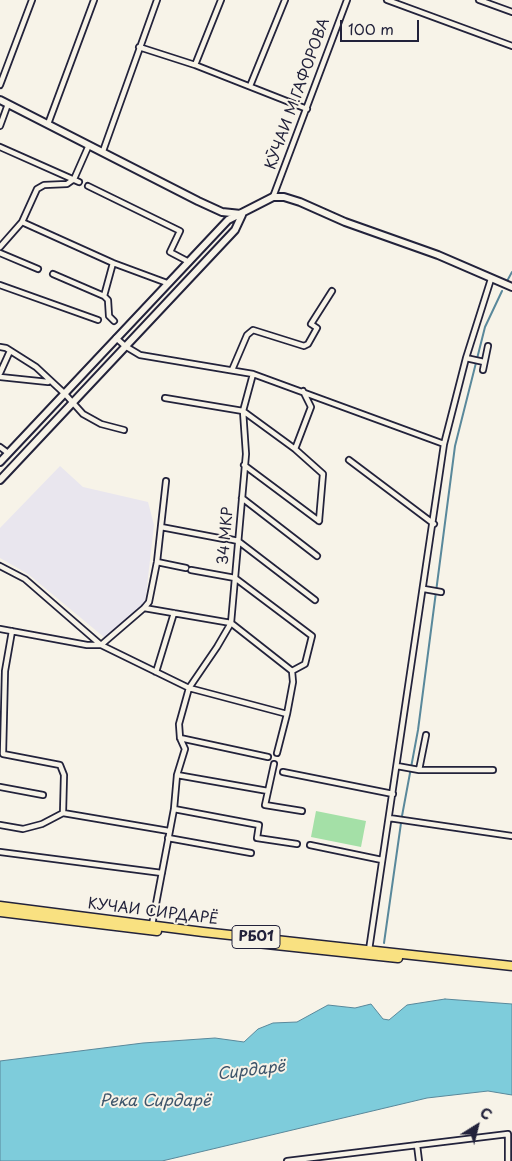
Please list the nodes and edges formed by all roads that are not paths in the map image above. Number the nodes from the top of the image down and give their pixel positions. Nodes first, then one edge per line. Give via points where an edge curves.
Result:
1 (32, 0) edge
2 (94, 0) edge
3 (157, 0) edge
4 (221, 0) edge
5 (285, 0) edge
6 (347, 0) edge
7 (387, 0) edge
8 (479, 0) edge
9 (512, 12) edge
10 (512, 46) edge
11 (139, 47) junction
12 (195, 65) junction
13 (0, 85) edge
14 (250, 86) junction
15 (0, 100) edge
16 (8, 104) junction
17 (307, 109) junction
18 (48, 124) junction
19 (0, 126) edge
20 (89, 145) junction
21 (0, 147) edge
22 (103, 151) junction
23 (74, 179) junction
24 (79, 182) dead end
25 (88, 186) dead end
26 (273, 198) junction
27 (222, 212) junction
28 (242, 214) junction
29 (22, 222) junction
30 (222, 226) junction
31 (207, 242) junction
32 (0, 247) edge
33 (215, 251) junction
34 (0, 253) edge
35 (189, 262) junction
36 (113, 263) junction
37 (38, 269) dead end
38 (53, 274) dead end
39 (491, 279) junction
40 (167, 283) junction
41 (0, 284) edge
42 (512, 287) edge
43 (332, 291) dead end
44 (104, 296) junction
45 (98, 320) dead end
46 (114, 321) dead end
47 (116, 338) junction
48 (125, 346) junction
49 (488, 346) dead end
50 (0, 347) edge
51 (10, 351) junction
52 (466, 358) junction
53 (479, 361) junction
54 (232, 370) junction
55 (483, 370) dead end
56 (253, 374) junction
57 (0, 375) edge
58 (56, 386) junction
59 (303, 391) junction
60 (65, 394) junction
61 (165, 398) dead end
62 (73, 403) junction
63 (243, 411) junction
64 (124, 430) dead end
65 (444, 444) junction
66 (0, 447) edge
67 (295, 449) junction
68 (8, 453) junction
69 (349, 460) dead end
70 (0, 462) edge
71 (244, 465) junction
72 (0, 480) edge
73 (166, 481) dead end
74 (242, 498) junction
75 (434, 524) junction
76 (161, 527) junction
77 (238, 541) junction
78 (317, 556) dead end
79 (157, 562) junction
80 (0, 566) edge
81 (235, 578) junction
82 (424, 588) junction
83 (441, 592) dead end
84 (316, 600) dead end
85 (144, 608) junction
86 (174, 613) junction
87 (230, 623) junction
88 (0, 629) edge
89 (12, 631) junction
90 (101, 645) junction
91 (2, 670) edge
92 (292, 671) junction
93 (156, 672) junction
94 (189, 688) junction
95 (1, 713) edge
96 (286, 714) junction
97 (426, 735) dead end
98 (180, 738) junction
99 (277, 753) dead end
100 (2, 754) edge
101 (268, 757) dead end
102 (274, 764) dead end
103 (397, 766) junction
104 (419, 770) junction
105 (493, 770) dead end
106 (283, 772) dead end
107 (177, 775) junction
108 (0, 787) edge
109 (268, 791) junction
110 (393, 794) junction
111 (42, 795) dead end
112 (174, 809) junction
113 (302, 811) dead end
114 (64, 813) junction
115 (389, 818) junction
116 (0, 824) edge
117 (169, 831) junction
118 (512, 836) edge
119 (168, 838) junction
120 (297, 844) dead end
121 (310, 845) dead end
122 (0, 852) edge
123 (251, 853) dead end
124 (382, 860) junction
125 (162, 873) junction
126 (0, 906) edge
127 (0, 912) edge
128 (152, 925) junction
129 (369, 953) junction
130 (512, 966) edge
131 (512, 971) edge
132 (417, 1145) junction
133 (340, 1154) junction
134 (287, 1161) edge
135 (340, 1161) edge
136 (419, 1161) edge
137 (508, 1161) edge

1 - 13 street
2 - 18 street
3 - 11 street
4 - 12 street
5 - 14 street
6 - 17 street, КӮЧАИ М.ГАФОРОВА
7 - 10 street
8 - 9 street
11 - 12 street
11 - 22 street
12 - 14 street
14 - 17 street
15 - 16 main road
16 - 18 main road
16 - 19 street
17 - 26 street, КӮЧАИ М.ГАФОРОВА
18 - 20 main road
20 - 22 main road
20 - 23 street
21 - 23 street
22 - 27 main road
23 - 24 street
23 - 29 street via 66,184 44,185 37,189
25 - 35 street via 180,231 170,252
26 - 28 main road
26 - 39 main road via 300,202
27 - 28 main road
27 - 30 main road via 225,222
28 - 30 main road
28 - 33 main road via 235,230
29 - 32 street
29 - 36 street
30 - 31 main road
31 - 33 main road
31 - 35 main road
33 - 48 main road
34 - 37 street
35 - 40 main road
36 - 40 street
36 - 44 street
38 - 44 street
39 - 42 main road
39 - 52 street
40 - 47 main road
41 - 45 street
43 - 54 street via 311,324 317,328 308,344 304,346 254,330 247,334
44 - 46 street via 108,300 109,316
47 - 48 street
47 - 60 main road
48 - 54 street via 140,355
48 - 62 main road
49 - 53 street
50 - 51 street
51 - 57 street
51 - 58 street via 36,367
52 - 53 street
52 - 65 street
53 - 55 street
54 - 56 street
56 - 59 street
56 - 63 street, 34 МКР
57 - 58 street via 46,380
58 - 60 street
59 - 65 street
59 - 67 street via 311,407
60 - 62 street
60 - 68 main road
61 - 63 street
62 - 64 street via 83,414 101,424
62 - 72 main road
63 - 67 street
63 - 71 street, 34 МКР
65 - 75 street
66 - 68 street
67 - 71 street via 324,474 319,521
68 - 70 main road
69 - 75 street
71 - 74 street, 34 МКР
73 - 76 street
74 - 77 street, 34 МКР
74 - 78 street
75 - 82 street
76 - 77 street
76 - 79 street
77 - 81 street, 34 МКР
77 - 84 street
79 - 81 street
79 - 85 street via 149,602
80 - 90 street via 25,579
81 - 87 street, 34 МКР
81 - 92 street via 312,636 305,664
82 - 83 street
82 - 103 street
85 - 86 street
85 - 90 street
86 - 87 street
86 - 93 street
87 - 92 street
87 - 94 street via 218,647
88 - 89 street
89 - 90 street
89 - 91 street
90 - 93 street
91 - 95 street
92 - 96 street via 293,682
93 - 94 street
94 - 96 street
94 - 98 street via 178,724
95 - 100 street
96 - 99 street
97 - 104 street
98 - 101 street
98 - 107 street via 185,749
100 - 114 street via 60,765 64,775
102 - 109 street
103 - 104 street
103 - 110 street
104 - 105 street
106 - 110 street
107 - 109 street
107 - 112 street
108 - 111 street
109 - 113 street via 265,805
110 - 115 street
112 - 117 street
112 - 120 street via 259,825 257,838
114 - 116 street via 42,824 23,828
114 - 117 street
115 - 118 street
115 - 124 street
117 - 119 street
119 - 123 street
119 - 125 street
121 - 124 street
122 - 125 street
124 - 129 street
125 - 128 street
126 - 128 highway, КУЧАИ СИРДАРЁ / РБ01
127 - 129 highway, РБ01
128 - 129 highway, КУЧАИ СИРДАРЁ / РБ01
129 - 130 highway, КУЧАИ СИРДАРЁ / РБ01
129 - 131 highway, РБ01
132 - 133 street
132 - 136 street
132 - 137 street via 508,1134
133 - 134 street
133 - 135 street

